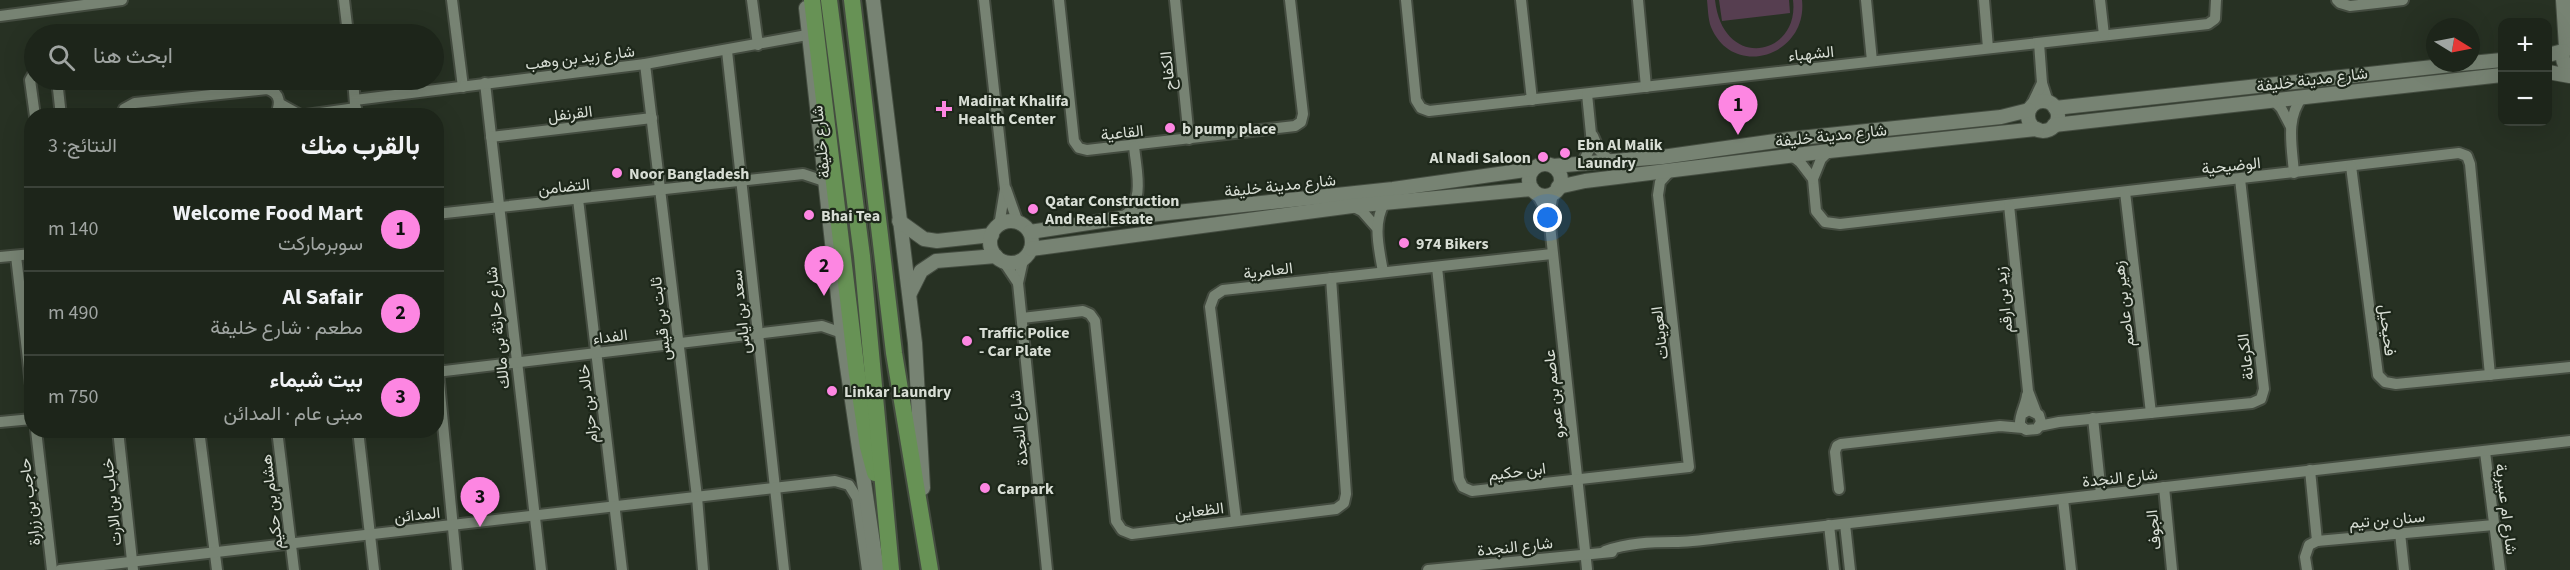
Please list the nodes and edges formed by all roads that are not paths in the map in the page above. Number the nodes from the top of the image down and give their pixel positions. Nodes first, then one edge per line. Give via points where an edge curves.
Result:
1 (122, 0) edge
2 (344, 0) edge
3 (452, 0) edge
4 (752, 0) edge
5 (805, 0) edge
6 (812, 0) edge
7 (829, 0) edge
8 (852, 0) edge
9 (873, 0) edge
10 (984, 0) edge
11 (1059, 0) edge
12 (1175, 0) edge
13 (1290, 0) edge
14 (1406, 0) edge
15 (1521, 0) edge
16 (1638, 0) edge
17 (1866, 0) edge
18 (1984, 0) edge
19 (2100, 0) edge
20 (2217, 0) edge
21 (2337, 0) edge
22 (2403, 0) edge
23 (2563, 0) edge
24 (0, 16) edge
25 (347, 24) edge
26 (807, 35) junction
27 (2104, 35) junction
28 (2039, 43) junction
29 (758, 45) junction
30 (2566, 47) edge
31 (1988, 48) junction
32 (727, 51) junction
33 (2552, 53) edge
34 (2498, 60) edge
35 (1872, 61) junction
36 (2480, 62) edge
37 (645, 64) junction
38 (2426, 67) edge
39 (2552, 72) edge
40 (2570, 74) edge
41 (2498, 75) edge
42 (484, 83) junction
43 (2042, 83) junction
44 (464, 87) junction
45 (1646, 87) junction
46 (31, 90) edge
47 (58, 90) edge
48 (258, 90) edge
49 (269, 90) edge
50 (353, 90) edge
51 (1587, 94) junction
52 (2304, 96) junction
53 (1532, 100) junction
54 (2273, 100) junction
55 (280, 105) junction
56 (2052, 105) junction
57 (34, 108) edge
58 (60, 108) edge
59 (126, 108) edge
60 (279, 108) edge
61 (286, 108) edge
62 (356, 108) edge
63 (2030, 108) junction
64 (652, 118) junction
65 (2054, 125) junction
66 (2291, 127) junction
67 (2037, 129) junction
68 (1592, 136) junction
69 (491, 137) junction
70 (1189, 139) junction
71 (1134, 146) junction
72 (1829, 151) junction
73 (1791, 155) junction
74 (822, 158) junction
75 (1610, 161) junction
76 (1582, 164) junction
77 (1553, 166) junction
78 (2351, 166) junction
79 (1533, 169) junction
80 (1669, 172) junction
81 (2294, 173) junction
82 (803, 174) junction
83 (1639, 176) junction
84 (1813, 179) junction
85 (2240, 179) junction
86 (741, 181) junction
87 (824, 181) junction
88 (1005, 189) junction
89 (660, 190) junction
90 (1556, 190) junction
91 (1534, 192) junction
92 (2125, 192) junction
93 (1658, 195) junction
94 (1138, 196) junction
95 (578, 199) junction
96 (1385, 202) junction
97 (2009, 205) junction
98 (1352, 206) junction
99 (499, 208) junction
100 (444, 213) edge
101 (1160, 214) junction
102 (1549, 216) junction
103 (1121, 218) junction
104 (899, 221) junction
105 (1018, 223) junction
106 (1376, 227) junction
107 (996, 230) junction
108 (1030, 232) junction
109 (1027, 254) junction
110 (1552, 254) junction
111 (24, 255) edge
112 (16, 256) junction
113 (0, 257) edge
114 (1000, 259) junction
115 (1437, 267) junction
116 (1383, 272) junction
117 (1331, 278) junction
118 (1018, 283) junction
119 (909, 295) junction
120 (840, 310) junction
121 (1022, 318) junction
122 (24, 325) edge
123 (822, 326) junction
124 (842, 333) junction
125 (757, 335) junction
126 (677, 344) junction
127 (596, 353) junction
128 (516, 362) junction
129 (2570, 367) edge
130 (444, 371) edge
131 (2490, 375) junction
132 (2028, 391) junction
133 (2151, 413) junction
134 (2038, 417) junction
135 (2093, 418) junction
136 (24, 419) edge
137 (2022, 420) junction
138 (0, 422) edge
139 (37, 438) edge
140 (119, 438) edge
141 (201, 438) edge
142 (278, 438) edge
143 (359, 438) edge
144 (444, 438) edge
145 (2570, 441) edge
146 (2485, 452) junction
147 (1689, 467) joint
148 (2310, 470) junction
149 (1577, 479) junction
150 (2164, 487) junction
151 (776, 489) junction
152 (1839, 489) dead end
153 (2101, 494) junction
154 (697, 497) junction
155 (2063, 499) junction
156 (885, 505) junction
157 (614, 507) junction
158 (534, 516) junction
159 (1236, 520) junction
160 (1845, 524) junction
161 (453, 525) junction
162 (1829, 525) junction
163 (2494, 525) junction
164 (924, 529) junction
165 (2400, 533) junction
166 (369, 535) junction
167 (2318, 541) junction
168 (290, 544) junction
169 (215, 553) junction
170 (1586, 553) junction
171 (133, 566) edge
172 (1587, 569) edge
173 (52, 570) edge
174 (60, 570) edge
175 (217, 570) edge
176 (294, 570) edge
177 (374, 570) edge
178 (457, 570) edge
179 (541, 570) edge
180 (622, 570) edge
181 (703, 570) edge
182 (784, 570) edge
183 (867, 570) edge
184 (877, 570) edge
185 (891, 570) edge
186 (930, 570) edge
187 (1047, 570) edge
188 (1428, 570) edge
189 (1834, 570) edge
190 (1850, 570) edge
191 (2071, 570) edge
192 (2172, 570) edge
193 (2307, 570) edge
194 (2404, 570) edge
195 (2500, 570) edge

1 - 24 street
2 - 25 street
3 - 44 street
4 - 29 street
5 - 26 street, شارع خليفة
6 - 156 main road via 858,385 868,447
7 - 156 main road, شارع خليفة via 863,268
8 - 164 main road via 894,353
9 - 104 street
10 - 88 street
11 - 71 street, القاعية via 1074,141 1087,150
12 - 70 street, الكفاح
13 - 70 street, القاعية via 1301,122 1295,126
14 - 53 street, الشهباء via 1416,100 1421,108 1429,111
15 - 53 street
16 - 45 street
17 - 35 street
18 - 31 street
19 - 27 street
20 - 27 street, الشهباء via 2215,19 2208,24
21 - 22 street via 2350,6
23 - 30 street
26 - 29 street, شارع زيد بن وهب
26 - 74 street, شارع خليفة
27 - 28 street, الشهباء
28 - 31 street, الشهباء
28 - 43 street
29 - 32 street, شارع زيد بن وهب
30 - 33 street
30 - 40 street via 2562,58
31 - 35 street, الشهباء
32 - 37 street, شارع زيد بن وهب
32 - 86 street, سعد بن اياس
34 - 36 street, شارع مدينة خليفة
35 - 45 street, الشهباء
37 - 42 street, شارع زيد بن وهب
37 - 64 street, ثابت بن قيس
38 - 56 street, شارع مدينة خليفة
39 - 40 street
41 - 52 street, شارع مدينة خليفة
42 - 44 street, شارع زيد بن وهب
42 - 69 street, شارع حارثة بن مالك
43 - 56 street
43 - 63 street
44 - 62 street, شارع زيد بن وهب
45 - 51 street, الشهباء
46 - 57 street
47 - 58 street
48 - 59 street via 135,103
49 - 55 street via 276,94
50 - 62 street
51 - 53 street, الشهباء
51 - 68 street
52 - 54 street, شارع مدينة خليفة
52 - 66 street via 2296,105
54 - 65 street, شارع مدينة خليفة
54 - 66 street
55 - 60 street
55 - 61 street
56 - 63 street via 2039,101
56 - 65 street via 2057,117
63 - 67 street via 2030,124
63 - 75 street, شارع مدينة خليفة via 2001,117
64 - 69 street, القرنفل
64 - 89 street, ثابت بن قيس
65 - 67 street via 2046,130
66 - 81 street
67 - 72 street, شارع مدينة خليفة
68 - 75 street
68 - 76 street via 1590,151
69 - 99 street, شارع حارثة بن مالك
70 - 71 street, القاعية
71 - 94 street
72 - 73 street, شارع مدينة خليفة
72 - 84 street
73 - 80 street, شارع مدينة خليفة
73 - 84 street
74 - 82 street
74 - 87 street, شارع خليفة
75 - 76 street, شارع مدينة خليفة
76 - 77 street, شارع مدينة خليفة
77 - 79 street via 1541,164
77 - 90 street via 1560,176
78 - 81 street, الوضيحية
78 - 131 street, فحيحيل via 2378,375 2385,382 2396,384
78 - 131 street, الوضيحية via 2459,153 2467,156
79 - 91 street via 1528,179
79 - 101 street, شارع مدينة خليفة via 1393,189
80 - 83 street, شارع مدينة خليفة
80 - 93 street via 1660,182
81 - 85 street, الوضيحية
82 - 86 street, التضامن
82 - 87 street, التضامن
83 - 90 street, شارع مدينة خليفة via 1585,181
83 - 93 street
84 - 97 street, الوضيحية via 1816,211 1825,222 1840,224
85 - 92 street, الوضيحية
85 - 133 street, الكرعانة via 2264,389 2261,399 2252,404
86 - 89 street, التضامن
86 - 125 street, سعد بن اياس
87 - 120 street, شارع خليفة
88 - 105 street
88 - 107 street
89 - 95 street, التضامن
89 - 126 street, ثابت بن قيس
90 - 91 street via 1545,196
90 - 102 street, عاصم بن عمرو
91 - 96 street, شارع مدينة خليفة
91 - 102 street, عاصم بن عمرو
92 - 97 street, الوضيحية
92 - 133 street, زهير بن عاصم
93 - 147 street, العوينات
94 - 101 street via 1143,205
94 - 103 street via 1130,213
95 - 99 street, التضامن
95 - 127 street, خالد بن حزام
96 - 98 street, شارع مدينة خليفة
96 - 106 street
97 - 132 street, زيد بن ارقم
98 - 106 street
98 - 109 street, شارع مدينة خليفة
99 - 100 street, التضامن
99 - 128 street, شارع حارثة بن مالك
101 - 103 street, شارع مدينة خليفة
102 - 110 street, عاصم بن عمرو
103 - 108 street, شارع مدينة خليفة
104 - 107 street via 924,239 937,241
104 - 119 street
105 - 107 street via 1008,222
105 - 108 street
106 - 116 street
107 - 114 street via 991,243
108 - 109 street
109 - 114 street via 1011,263
109 - 118 street, شارع النجدة
110 - 115 street, العامرية
110 - 149 street, عاصم بن عمرو
111 - 112 street
112 - 113 street
112 - 122 street
114 - 118 street, شارع النجدة
114 - 119 street via 936,261 921,271
115 - 116 street, العامرية
115 - 149 street, ابن حكيم via 1459,479 1463,487 1472,491
116 - 117 street, العامرية
117 - 159 street, الظعاين via 1344,503 1336,509
117 - 159 street, العامرية via 1223,290 1214,296 1210,307
118 - 121 street, شارع النجدة
119 - 164 street
120 - 123 street
120 - 124 street, شارع خليفة
121 - 159 street, الظعاين via 1083,311 1095,321 1116,521 1122,530 1132,534
121 - 187 street, شارع النجدة
123 - 124 street, الفداء
123 - 125 street, الفداء
124 - 184 street, شارع خليفة
125 - 126 street, الفداء
125 - 151 street, سعد بن اياس
126 - 127 street, الفداء
126 - 154 street, ثابت بن قيس
127 - 128 street, الفداء
127 - 157 street, خالد بن حزام
128 - 130 street, الفداء
128 - 158 street, شارع حارثة بن مالك
129 - 131 street, فحيحيل
132 - 134 street, زيد بن ارقم
132 - 137 street, زيد بن ارقم
133 - 135 street, الكرعانة
134 - 135 street, الكرعانة via 2060,422
134 - 137 street via 2029,410
134 - 137 street via 2030,431
135 - 153 street
136 - 138 street
137 - 152 street via 2000,426 1841,444 1835,452
139 - 173 street, حاجب بن زرارة
140 - 171 street, خباب بن الارت
141 - 169 street
142 - 168 street, هشام بن حكيم
143 - 166 street
144 - 161 street
145 - 146 street, شارع النجدة
146 - 148 street, شارع النجدة
146 - 163 street, شارع ام عبيرية
147 - 149 street, ابن حكيم
148 - 150 street, شارع النجدة
148 - 167 street
149 - 170 street, عاصم بن عمرو
150 - 153 street, شارع النجدة
150 - 192 street, الجوف
151 - 154 street, المدائن
151 - 182 street, سعد بن اياس
151 - 183 street, المدائن via 835,481 849,485 857,498
153 - 155 street, شارع النجدة
154 - 157 street, المدائن
154 - 181 street, ثابت بن قيس
155 - 160 street, شارع النجدة
155 - 191 street
156 - 185 main road, شارع خليفة
157 - 158 street, المدائن
157 - 180 street, خالد بن حزام
158 - 161 street, المدائن
158 - 179 street, شارع حارثة بن مالك
160 - 162 street, شارع النجدة
160 - 190 street
161 - 166 street, المدائن
161 - 178 street
162 - 170 street, شارع النجدة via 1674,542 1653,549
162 - 189 street
163 - 165 street, سنان بن تيم
163 - 195 street, شارع ام عبيرية
164 - 186 main road
165 - 167 street, سنان بن تيم
165 - 194 street
166 - 168 street, المدائن
166 - 177 street
167 - 193 street via 2309,545 2305,557
168 - 169 street, المدائن
168 - 176 street, هشام بن حكيم
169 - 171 street, المدائن
169 - 175 street
170 - 172 street, عاصم بن عمرو
170 - 188 street, شارع النجدة
171 - 174 street, المدائن

